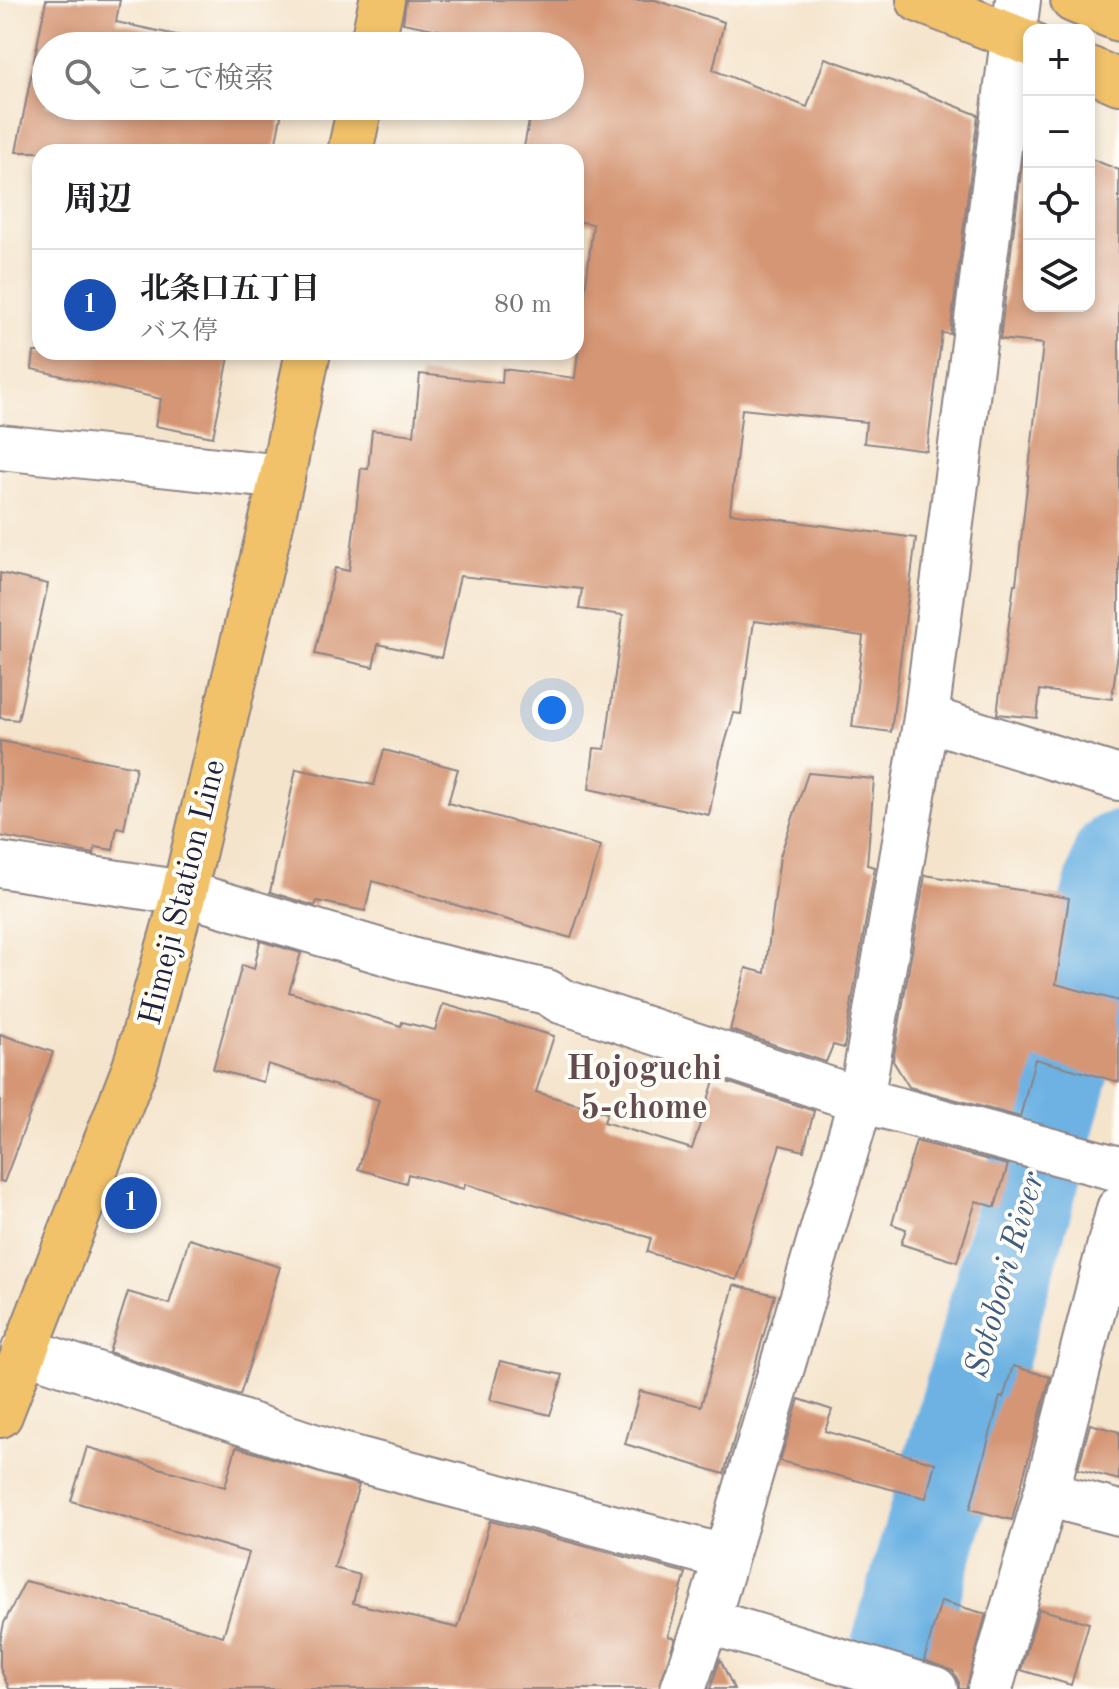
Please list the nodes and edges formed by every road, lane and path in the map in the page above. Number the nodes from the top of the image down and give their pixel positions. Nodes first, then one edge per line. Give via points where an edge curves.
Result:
1 (382, 0) edge
2 (919, 0) edge
3 (1073, 0) edge
4 (1119, 19) edge
5 (1020, 26) edge
6 (375, 32) edge
7 (1095, 72) edge
8 (1119, 82) edge
9 (357, 120) edge
10 (352, 144) edge
11 (306, 360) edge
12 (0, 447) edge
13 (282, 477) junction
14 (926, 718) junction
15 (1119, 778) edge
16 (0, 865) edge
17 (184, 893) junction
18 (861, 1100) junction
19 (1119, 1169) edge
20 (1119, 1209) edge
21 (24, 1350) junction
22 (0, 1415) edge
23 (1046, 1494) junction
24 (1119, 1513) edge
25 (724, 1557) junction
26 (707, 1621) junction
27 (925, 1686) edge
28 (683, 1689) edge
29 (990, 1689) edge

1 - 6 main road
2 - 5 main road
3 - 4 main road
5 - 14 street
7 - 8 main road
9 - 10 main road
11 - 13 main road, Himeji Station Line
12 - 13 street
13 - 17 main road, Himeji Station Line
14 - 15 street
14 - 18 street
16 - 17 street
17 - 18 street via 418,962 547,992
17 - 21 main road, Himeji Station Line via 135,1067
18 - 19 street
18 - 25 street
20 - 23 street
21 - 22 main road, Himeji Station Line
21 - 25 street via 334,1453
23 - 24 street
23 - 29 street
25 - 26 street
26 - 27 street
26 - 28 street

